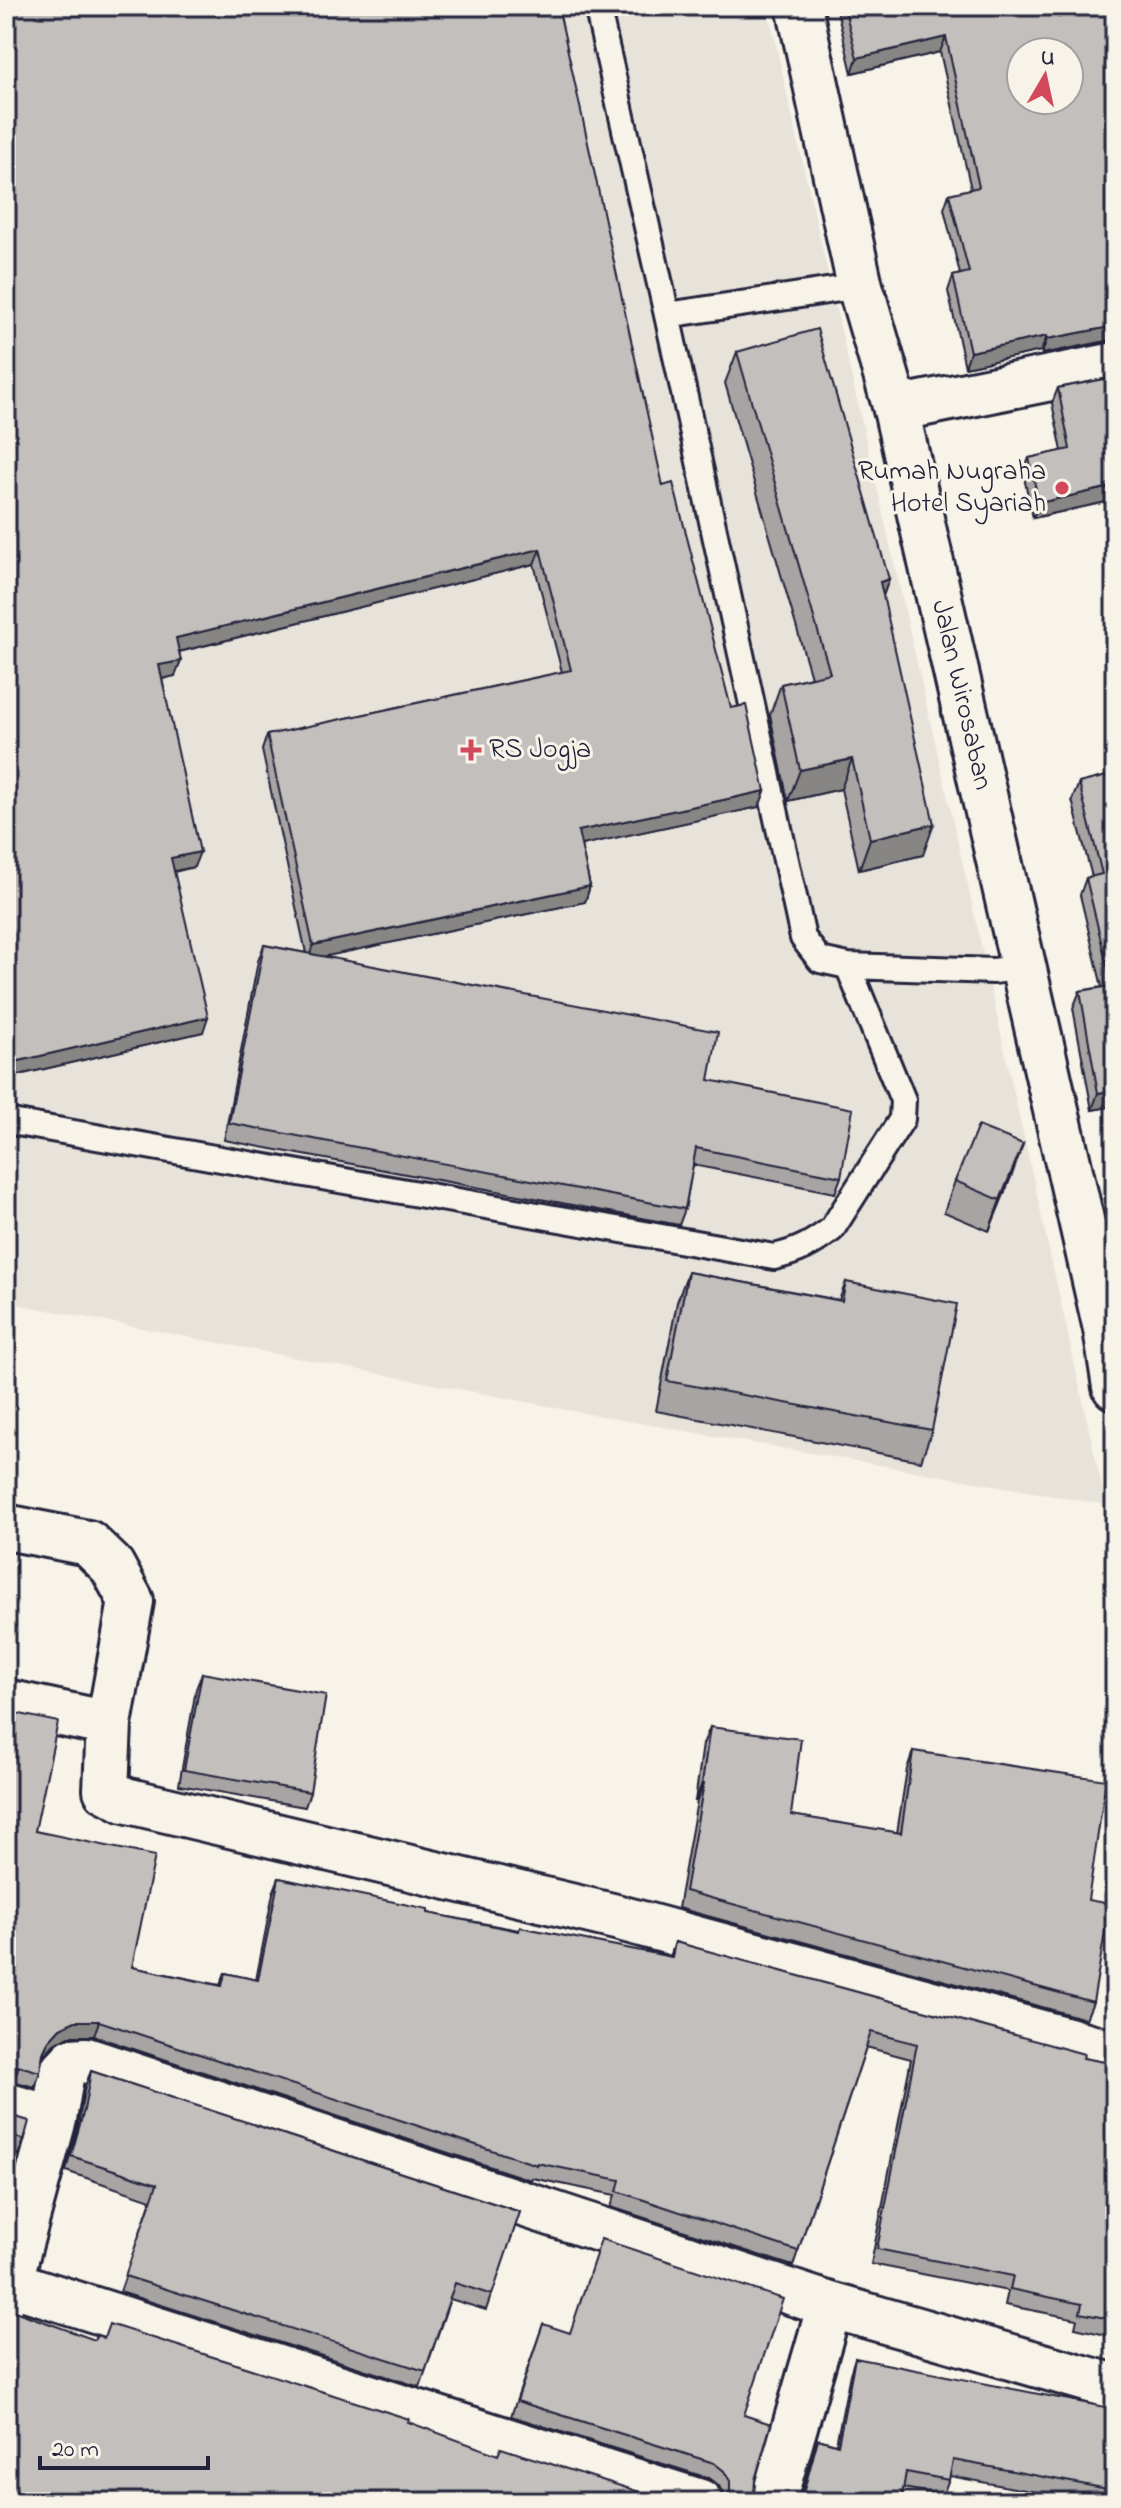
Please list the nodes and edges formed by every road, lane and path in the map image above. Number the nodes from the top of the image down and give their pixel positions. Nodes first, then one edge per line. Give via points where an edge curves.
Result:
1 (597, 6) edge
2 (799, 6) edge
3 (860, 286) junction
4 (667, 315) junction
5 (1115, 365) edge
6 (896, 409) junction
7 (848, 966) junction
8 (1009, 969) junction
9 (6, 1121) edge
10 (1110, 1328) edge
11 (1115, 1387) edge
12 (6, 1527) edge
13 (6, 1702) edge
14 (109, 1724) junction
15 (1115, 2053) edge
16 (6, 2105) edge
17 (54, 2119) junction
18 (8, 2289) edge
19 (830, 2305) junction
20 (1115, 2387) edge
21 (700, 2502) edge
22 (773, 2502) edge

1 - 4 lane
2 - 3 street, Jalan Wirosaban
3 - 4 lane
3 - 6 street, Jalan Wirosaban
4 - 7 lane via 803,938 820,960
5 - 6 street
6 - 8 street, Jalan Wirosaban
7 - 8 lane
7 - 9 lane via 903,1100 902,1119 832,1229 805,1247 774,1257
8 - 10 street, Jalan Wirosaban
10 - 11 street, Jalan Wirosaban
12 - 14 street via 88,1543 112,1566 131,1601
13 - 14 street
14 - 15 street via 106,1790 125,1800 616,1917
16 - 17 street
17 - 18 street
17 - 19 street via 62,2072 72,2061 86,2060
18 - 21 street
19 - 20 street
19 - 22 street

